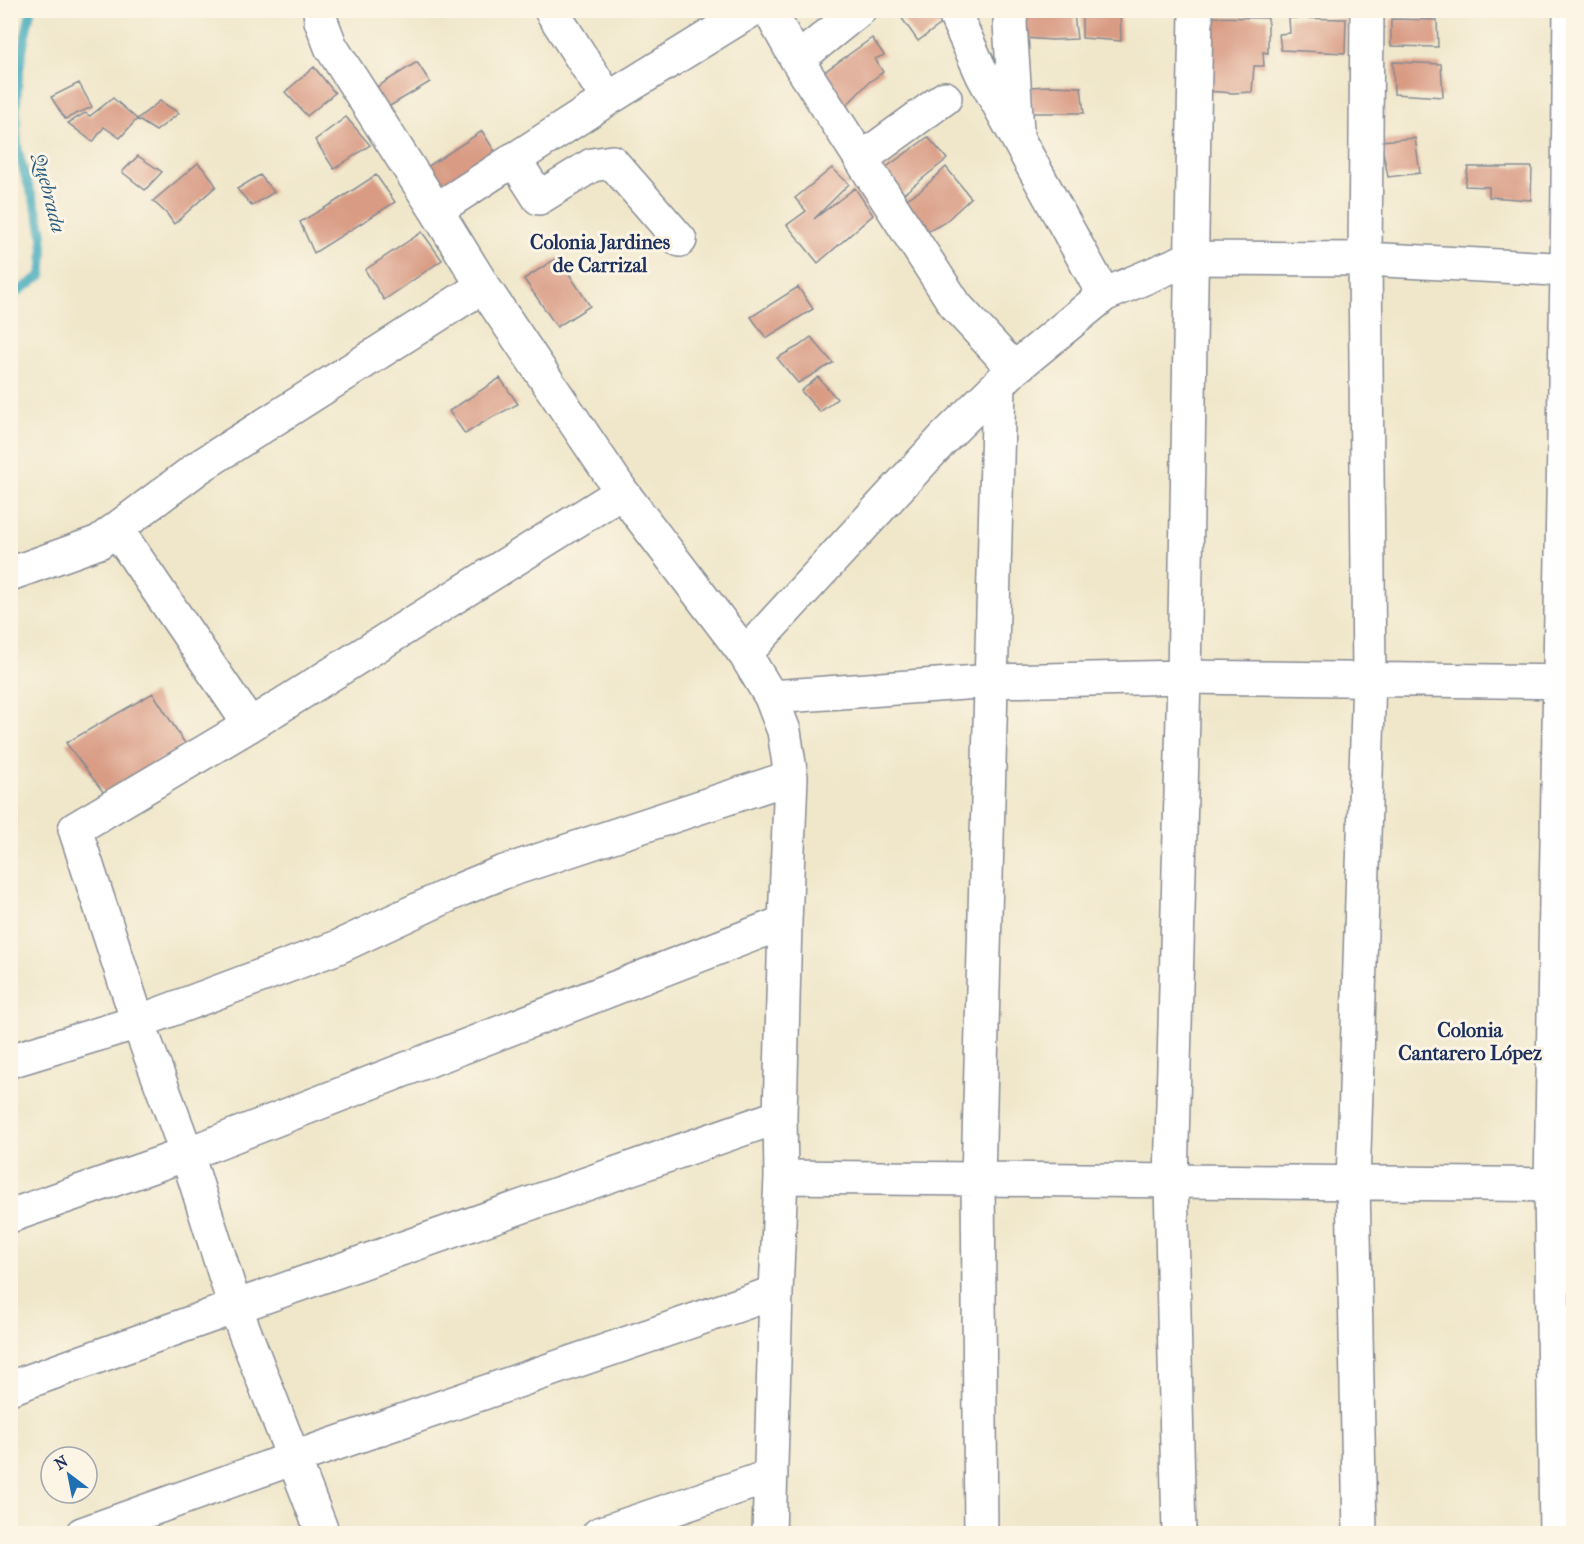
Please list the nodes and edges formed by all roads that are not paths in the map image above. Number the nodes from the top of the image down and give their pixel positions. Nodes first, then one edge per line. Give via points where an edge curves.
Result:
1 (320, 10) edge
2 (550, 10) edge
3 (752, 10) edge
4 (769, 10) edge
5 (859, 10) edge
6 (953, 10) edge
7 (1011, 10) edge
8 (1196, 10) edge
9 (1367, 10) edge
10 (1570, 10) edge
11 (796, 60) junction
12 (945, 98) dead end
13 (608, 99) junction
14 (1018, 141) junction
15 (514, 159) junction
16 (861, 159) junction
17 (436, 210) junction
18 (680, 240) dead end
19 (1191, 258) junction
20 (1365, 259) junction
21 (1570, 270) edge
22 (483, 286) junction
23 (1104, 296) junction
24 (1006, 377) junction
25 (622, 492) junction
26 (117, 530) junction
27 (12, 576) edge
28 (745, 654) junction
29 (1184, 677) junction
30 (1369, 678) junction
31 (992, 681) junction
32 (1567, 682) edge
33 (771, 697) junction
34 (250, 725) junction
35 (791, 777) junction
36 (785, 922) junction
37 (138, 1022) junction
38 (10, 1061) edge
39 (780, 1116) junction
40 (187, 1154) junction
41 (781, 1177) junction
42 (978, 1179) junction
43 (1171, 1181) junction
44 (1353, 1184) junction
45 (1562, 1186) edge
46 (10, 1216) edge
47 (776, 1292) junction
48 (235, 1307) junction
49 (10, 1388) edge
50 (294, 1458) junction
51 (771, 1476) junction
52 (82, 1533) edge
53 (323, 1533) edge
54 (599, 1533) edge
55 (770, 1533) edge
56 (981, 1533) edge
57 (1179, 1533) edge
58 (1360, 1533) edge
59 (1556, 1533) edge

1 - 17 street via 331,47
2 - 13 street
3 - 13 street
4 - 11 street
5 - 11 street
6 - 14 street
7 - 14 street
8 - 19 street
9 - 20 street
10 - 21 street
11 - 16 street
12 - 16 street
13 - 15 street
14 - 23 street
15 - 17 street
15 - 18 street via 538,198 592,165 612,162
16 - 24 street
17 - 22 street
19 - 20 street
19 - 23 street
19 - 29 street
20 - 21 street
20 - 30 street
21 - 32 street
22 - 25 street
22 - 26 street via 199,467
23 - 24 street
24 - 28 street via 945,437
24 - 31 street
25 - 28 street
25 - 34 street
26 - 27 street via 99,542
26 - 34 street
28 - 33 street
29 - 30 street
29 - 31 street
29 - 43 street
30 - 32 street
30 - 44 street
31 - 33 street
31 - 42 street
32 - 45 street
33 - 35 street via 784,732
34 - 37 street via 75,829
35 - 36 street
35 - 37 street via 501,873 338,947
36 - 39 street
36 - 40 street
37 - 38 street
37 - 40 street
39 - 41 street
39 - 48 street
40 - 46 street
40 - 48 street
41 - 42 street
41 - 47 street
42 - 43 street
42 - 56 street
43 - 44 street
43 - 57 street
44 - 45 street
44 - 58 street
45 - 59 street
47 - 50 street
47 - 51 street
48 - 49 street
48 - 50 street
50 - 52 street
50 - 53 street
51 - 54 street
51 - 55 street

